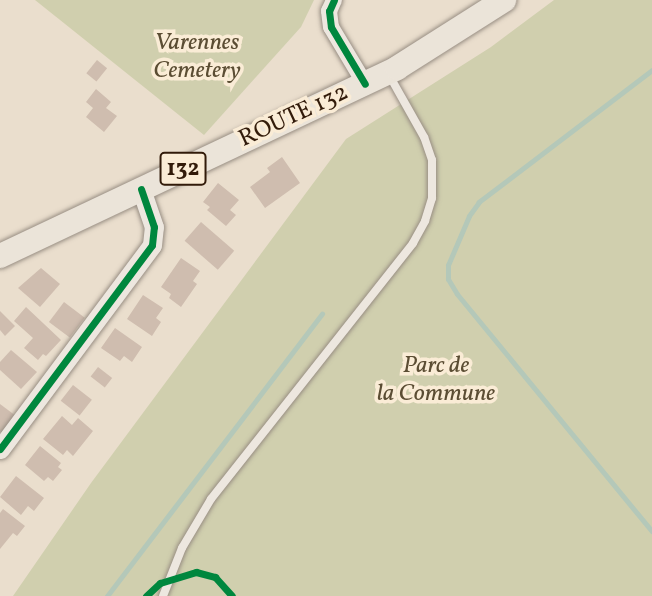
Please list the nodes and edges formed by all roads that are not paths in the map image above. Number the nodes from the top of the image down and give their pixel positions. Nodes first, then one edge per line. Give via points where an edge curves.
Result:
1 (334, 0) edge
2 (504, 0) edge
3 (388, 72) junction
4 (365, 84) junction
5 (141, 189) junction
6 (0, 256) edge
7 (0, 449) edge
8 (165, 595) edge

1 - 4 street via 329,11 331,27
2 - 3 main road, ROUTE 132 / 132
3 - 4 main road, ROUTE 132 / 132
3 - 8 lane via 430,149 435,169 425,221 413,243 211,499 182,548
4 - 5 main road, ROUTE 132 / 132
5 - 6 main road, ROUTE 132 / 132
5 - 7 street via 154,227 152,245

